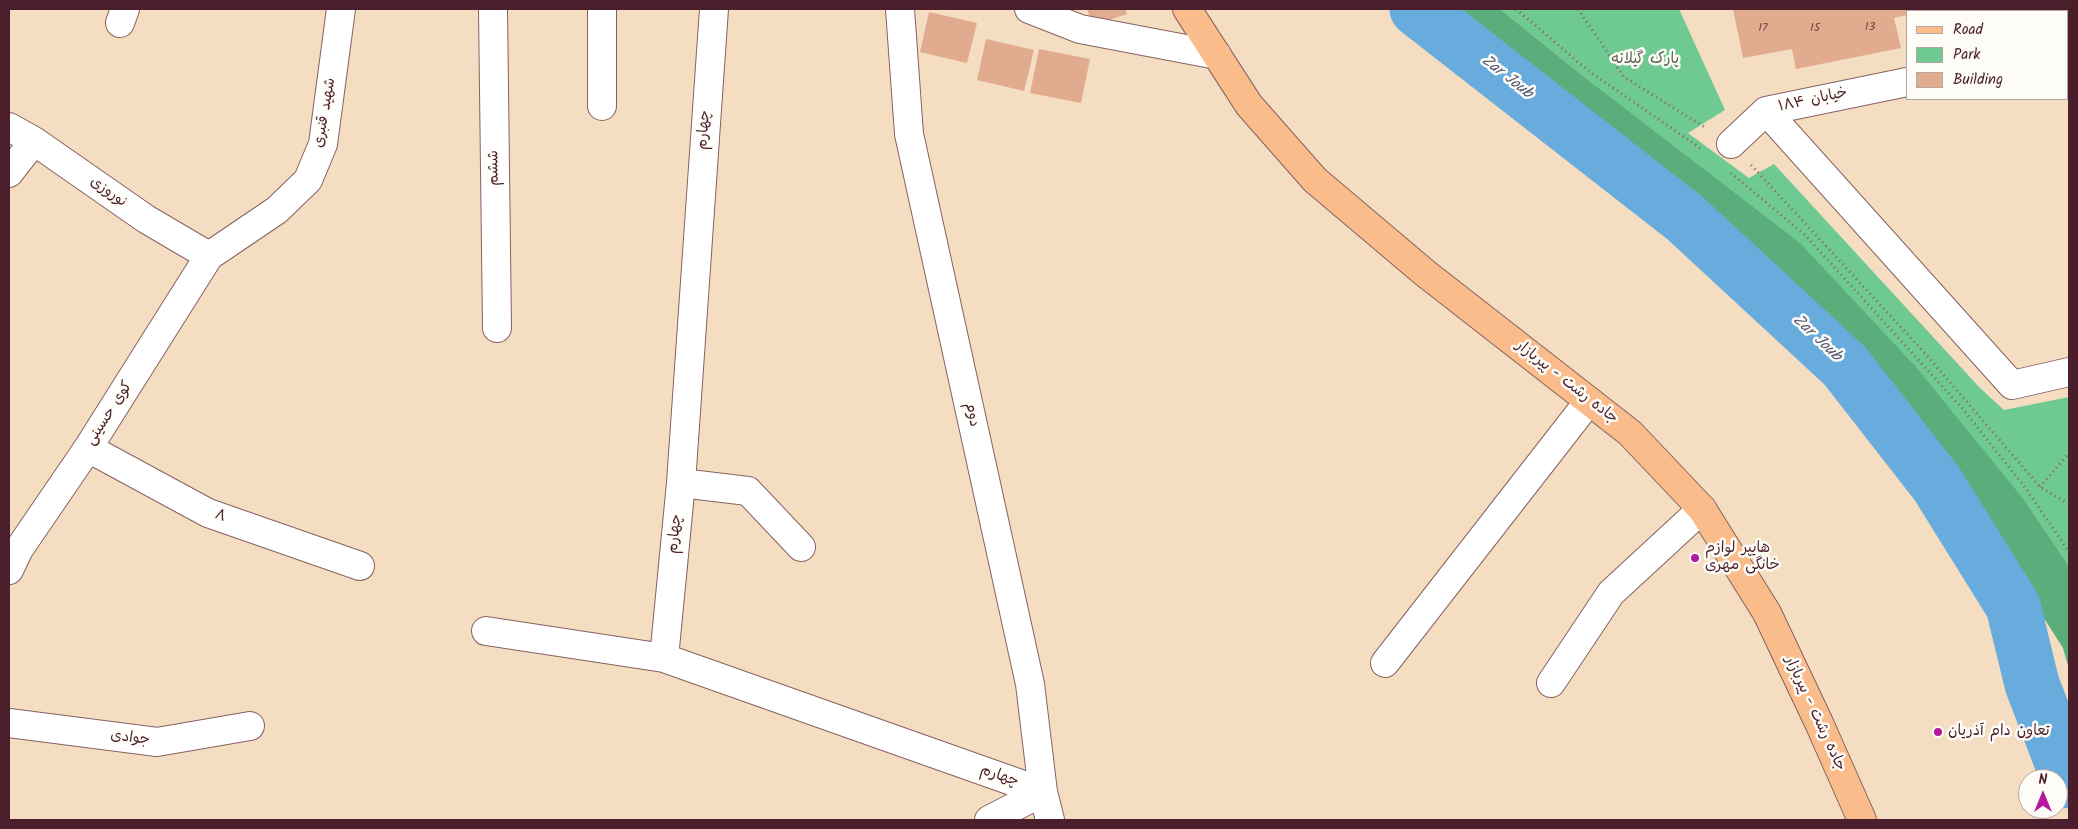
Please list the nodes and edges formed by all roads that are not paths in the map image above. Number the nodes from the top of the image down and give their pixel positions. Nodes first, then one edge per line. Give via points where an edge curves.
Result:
1 (340, 9) edge
2 (493, 9) edge
3 (602, 9) edge
4 (714, 9) edge
5 (900, 9) edge
6 (1029, 9) edge
7 (1188, 9) edge
8 (1217, 55) junction
9 (1906, 82) edge
10 (602, 106) dead end
11 (1766, 111) junction
12 (9, 127) edge
13 (34, 141) junction
14 (1728, 156) road end
15 (9, 173) edge
16 (209, 256) junction
17 (497, 328) dead end
18 (2069, 372) edge
19 (1589, 401) junction
20 (88, 448) junction
21 (681, 483) junction
22 (1702, 509) junction
23 (800, 547) dead end
24 (360, 566) dead end
25 (9, 570) edge
26 (486, 631) dead end
27 (664, 658) junction
28 (1385, 663) dead end
29 (1551, 683) dead end
30 (9, 724) edge
31 (250, 726) dead end
32 (1043, 792) junction
33 (989, 820) edge
34 (1050, 820) edge
35 (1862, 820) edge

1 - 16 street, شهید قنبری via 323,144 308,180 277,210
2 - 17 street, ششم
3 - 10 street
4 - 21 street, چهارم
5 - 32 street, دوم via 909,134 1030,684
6 - 8 street via 1080,29
7 - 8 main road, جاده رشت - پیربازار
8 - 19 main road, جاده رشت - پیربازار via 1249,105 1315,180
9 - 11 street, خیابان ۱۸۴
11 - 14 street, خیابان ۱۸۴
11 - 18 street via 2012,385
12 - 13 street, نوروزی
13 - 15 street
13 - 16 street, نوروزی via 146,219
16 - 20 street, کوی حسینی
19 - 22 main road, جاده رشت - پیربازار via 1630,433
19 - 28 street
20 - 24 street, ۸ via 208,513
20 - 25 street, کوی حسینی via 18,549
21 - 23 street via 748,491
21 - 27 street, چهارم
22 - 29 street via 1611,593
22 - 35 main road, جاده رشت - پیربازار via 1767,613
26 - 27 street
27 - 32 street, چهارم
30 - 31 street, جوادی via 157,742
32 - 33 street
32 - 34 street, دوم

